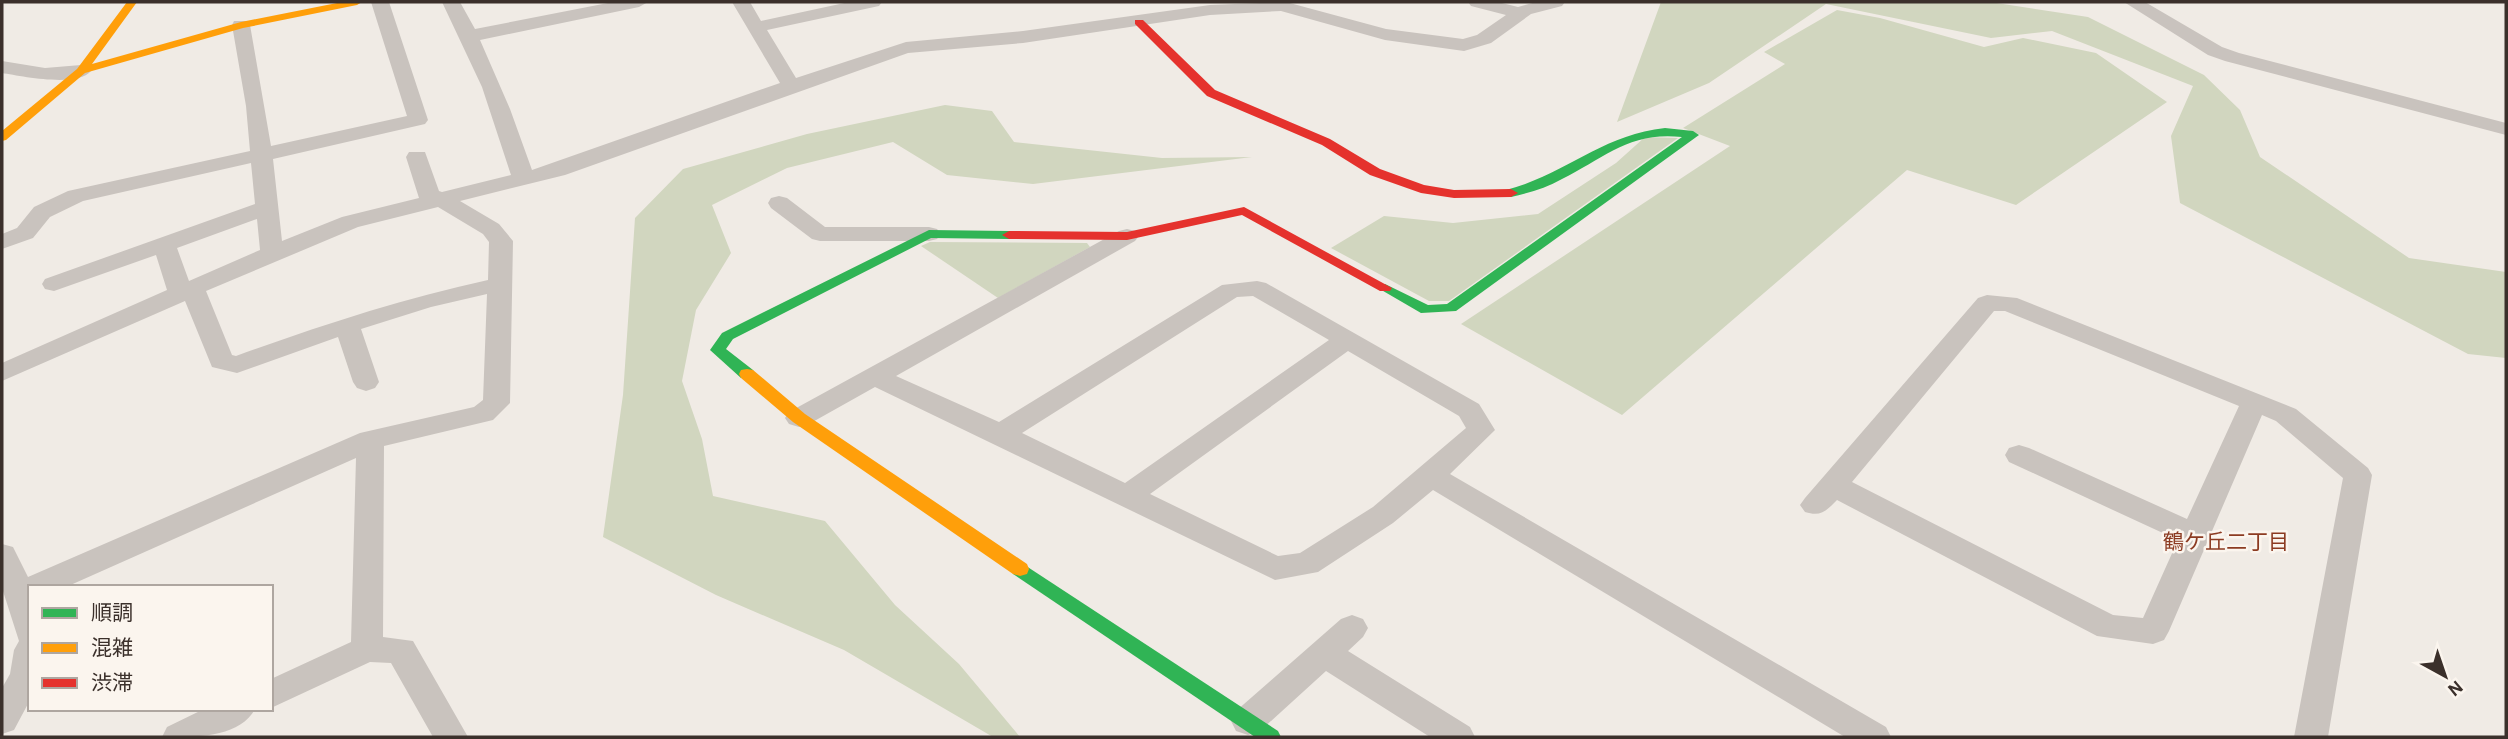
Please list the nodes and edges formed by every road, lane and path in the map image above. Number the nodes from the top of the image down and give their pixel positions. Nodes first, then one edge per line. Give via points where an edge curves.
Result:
1 (132, 2) edge
2 (357, 2) edge
3 (380, 2) edge
4 (451, 2) edge
5 (639, 2) edge
6 (741, 2) edge
7 (873, 2) edge
8 (1477, 2) edge
9 (1556, 2) edge
10 (2133, 2) edge
11 (1242, 4) edge
12 (1521, 13) junction
13 (1139, 22) junction
14 (241, 24) junction
15 (757, 27) junction
16 (129, 28) dead end
17 (146, 36) dead end
18 (470, 36) junction
19 (2, 67) edge
20 (81, 71) junction
21 (791, 86) junction
22 (2506, 129) edge
23 (2, 137) edge
24 (262, 156) junction
25 (417, 158) dead end
26 (523, 177) junction
27 (435, 199) junction
28 (779, 203) dead end
29 (265, 208) junction
30 (929, 234) junction
31 (1126, 236) junction
32 (2, 242) edge
33 (163, 245) junction
34 (272, 253) junction
35 (54, 284) dead end
36 (501, 284) junction
37 (187, 291) junction
38 (346, 325) junction
39 (1346, 340) junction
40 (2, 373) edge
41 (876, 377) junction
42 (366, 382) dead end
43 (2254, 402) junction
44 (799, 418) junction
45 (1000, 434) junction
46 (370, 440) junction
47 (2020, 455) dead end
48 (1431, 476) junction
49 (1127, 496) junction
50 (2194, 535) junction
51 (2, 555) edge
52 (38, 585) edge
53 (22, 592) edge
54 (28, 622) edge
55 (1352, 628) dead end
56 (367, 649) junction
57 (1325, 653) junction
58 (28, 662) edge
59 (273, 693) edge
60 (235, 711) edge
61 (2, 720) edge
62 (1260, 729) edge
63 (179, 737) edge
64 (452, 737) edge
65 (1458, 737) edge
66 (1874, 737) edge
67 (2311, 737) edge

1 - 16 street
1 - 20 street
2 - 14 street
3 - 24 street via 418,120
4 - 18 street
5 - 18 street
6 - 15 street
7 - 15 street
8 - 12 street
9 - 12 street
10 - 22 street via 2232,57
11 - 12 street via 1281,6 1385,34 1464,46 1484,39
11 - 13 street
13 - 21 street via 906,48
13 - 31 street via 1211,93 1326,142 1374,172 1422,189 1494,195 1534,189 1636,133 1669,129 1693,135 1451,309 1426,310 1244,211
14 - 17 street
14 - 20 street
14 - 24 street
15 - 21 street
18 - 26 street via 499,103
19 - 20 street via 45,74
20 - 23 street
21 - 26 street via 557,170
24 - 29 street
24 - 32 street via 76,196 41,212 25,233
25 - 27 street
26 - 27 street
27 - 34 street via 350,222
27 - 36 street via 491,229 501,241
28 - 30 street via 820,234
29 - 33 street
29 - 34 street
30 - 31 street
30 - 44 street via 727,336 718,350
31 - 41 street
33 - 35 street
33 - 37 street
34 - 37 street
36 - 38 street
36 - 46 street via 496,403 483,414
37 - 38 street via 221,361 237,365
37 - 40 street
38 - 42 street
39 - 45 street via 1257,288 1231,290
39 - 48 street via 1469,410 1481,430
39 - 49 street
41 - 44 street
41 - 45 street
43 - 50 street
43 - 50 street via 2008,303 1987,303 1824,495 2108,627 2152,631
43 - 67 street via 2286,415 2358,475
44 - 62 street
45 - 49 street
46 - 52 street
46 - 56 street
47 - 50 street
48 - 49 street via 1307,564 1275,568
48 - 66 street
51 - 53 street
53 - 54 street
55 - 57 street
56 - 59 street
56 - 64 street via 401,650
57 - 62 street
57 - 65 street
58 - 61 street
60 - 63 street

